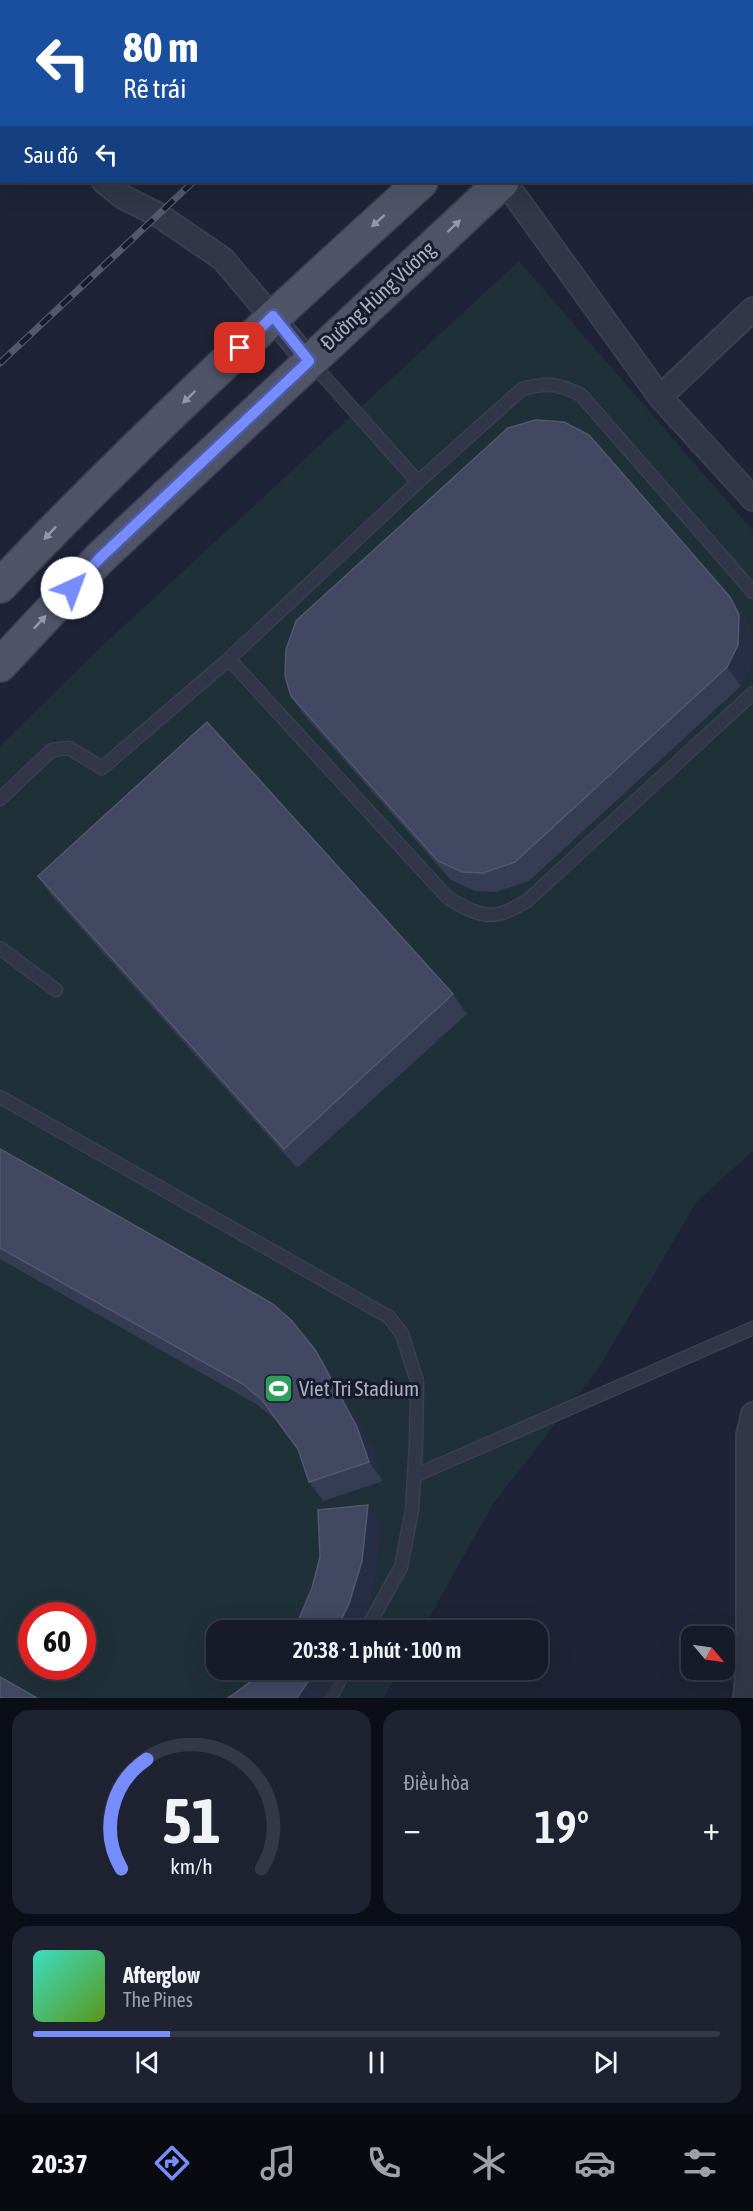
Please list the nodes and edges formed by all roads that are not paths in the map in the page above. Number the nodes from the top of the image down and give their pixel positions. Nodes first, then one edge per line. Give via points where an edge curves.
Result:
1 (105, 183) edge
2 (420, 183) edge
3 (502, 183) edge
4 (504, 183) edge
5 (753, 309) edge
6 (273, 316) junction
7 (309, 361) junction
8 (660, 397) junction
9 (418, 482) junction
10 (753, 499) edge
11 (0, 586) edge
12 (753, 592) edge
13 (229, 659) junction
14 (0, 665) edge
15 (753, 693) edge
16 (0, 799) edge
17 (0, 948) edge
18 (56, 990) dead end
19 (0, 1097) edge
20 (753, 1328) edge
21 (753, 1414) edge
22 (414, 1476) junction
23 (372, 1620) edge
24 (340, 1680) edge
25 (330, 1698) edge
26 (745, 1698) edge

1 - 6 street via 223,259
2 -> 6 main road
7 -> 3 main road, Đường Hùng Vương
4 - 8 street
5 - 8 street
6 - 7 street
6 -> 11 main road via 75,506
7 - 9 lane
14 -> 7 main road, Đường Hùng Vương via 100,558
8 - 10 street
9 - 12 lane via 522,389 544,383 565,387 581,395
9 - 13 lane
13 - 15 lane via 448,898 489,916 510,912 528,900
13 - 16 lane via 102,768 69,748 52,750
17 - 18 lane
19 - 22 lane via 389,1317 402,1334 417,1380
20 - 22 lane
21 - 26 street via 748,1435
22 - 23 lane via 401,1567
24 - 25 lane

